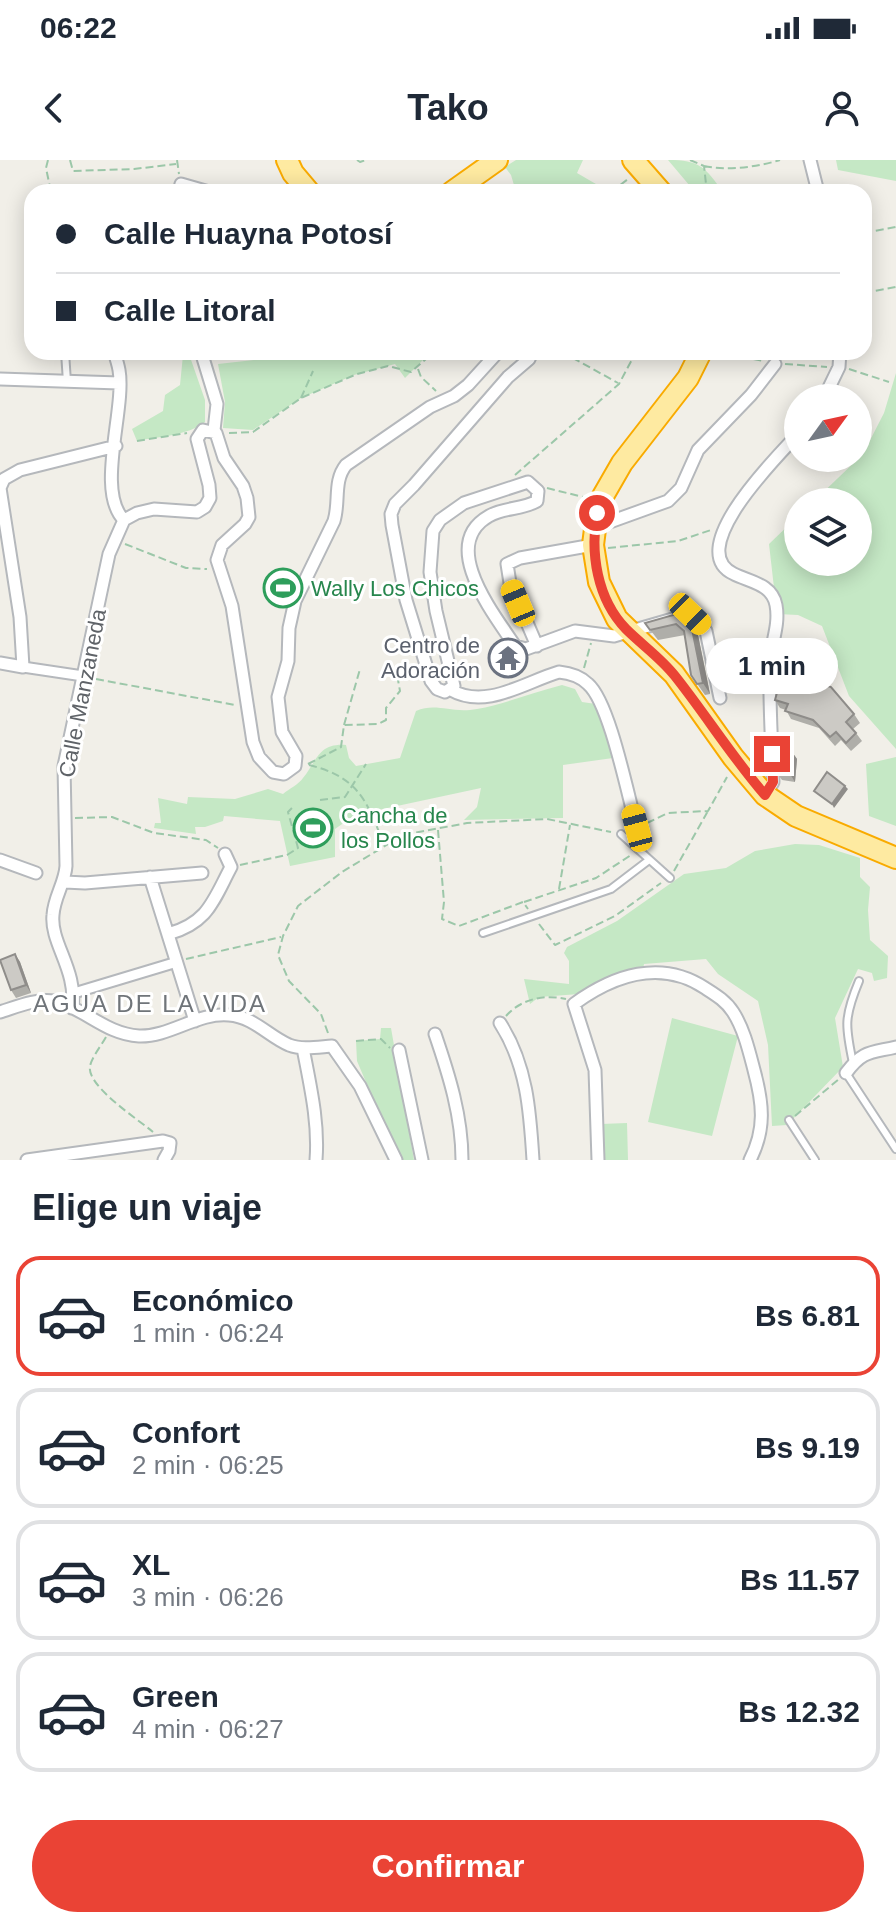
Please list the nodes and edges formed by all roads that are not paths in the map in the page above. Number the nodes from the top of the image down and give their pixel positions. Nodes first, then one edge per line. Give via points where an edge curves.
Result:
1 (287, 160) edge
2 (497, 160) edge
3 (810, 160) edge
4 (637, 164) edge
5 (299, 184) edge
6 (463, 184) edge
7 (654, 184) edge
8 (816, 184) edge
9 (66, 360) edge
10 (116, 360) edge
11 (204, 360) edge
12 (491, 360) edge
13 (528, 360) edge
14 (697, 360) edge
15 (839, 360) edge
16 (775, 364) road end
17 (0, 379) edge
18 (67, 382) junction
19 (119, 383) junction
20 (831, 384) edge
21 (216, 434) junction
22 (116, 446) junction
23 (784, 450) edge
24 (590, 516) junction
25 (124, 520) junction
26 (601, 546) junction
27 (629, 632) junction
28 (537, 646) junction
29 (0, 663) edge
30 (23, 667) junction
31 (83, 676) junction
32 (451, 690) junction
33 (720, 698) dead end
34 (765, 795) junction
35 (637, 828) road end
36 (621, 834) road end
37 (225, 854) road end
38 (896, 858) edge
39 (0, 860) edge
40 (649, 860) junction
41 (36, 873) dead end
42 (202, 873) dead end
43 (150, 877) junction
44 (670, 878) road end
45 (65, 882) junction
46 (483, 933) dead end
47 (168, 934) junction
48 (177, 962) junction
49 (859, 981) dead end
50 (74, 993) junction
51 (72, 1008) junction
52 (0, 1012) edge
53 (195, 1021) junction
54 (500, 1023) road end
55 (435, 1034) dead end
56 (303, 1048) junction
57 (895, 1048) edge
58 (399, 1050) road end
59 (850, 1068) junction
60 (789, 1120) road end
61 (896, 1149) edge
62 (27, 1160) edge
63 (164, 1160) edge
64 (316, 1160) edge
65 (396, 1160) edge
66 (422, 1160) edge
67 (462, 1160) edge
68 (533, 1160) edge
69 (598, 1160) edge
70 (750, 1160) edge
71 (815, 1160) edge

1 - 5 highway
2 - 6 highway
3 - 8 street
4 - 7 highway
9 - 18 lane
10 - 19 street
11 - 21 street via 217,404
12 - 21 street via 468,385 340,474 337,512 295,601 289,628 278,711 296,764 281,774 259,757 232,606 217,560 222,545 249,517 243,486
13 - 32 street via 401,495 391,514 406,600 431,681 437,689
14 - 24 highway via 609,481
15 - 20 street
16 - 24 street via 698,450 675,496 607,523
17 - 18 street
18 - 19 street
19 - 22 street
21 - 25 street via 203,430 196,442 209,485 205,507 197,512 154,509
22 - 25 street via 110,477 116,510
22 - 30 street via 20,470 4,479 0,488
23 - 34 street via 742,497 720,543 729,573 771,592 778,617 769,662 773,782
24 - 26 highway
25 - 31 street, Calle Manzaneda via 113,540
26 - 27 highway via 599,582
26 - 28 street via 507,564
27 - 28 street via 614,636 575,631
27 - 33 street via 690,614 706,631
27 - 34 highway via 674,674
28 - 32 street via 515,646 478,588 468,550 479,522 539,499 531,483 522,482 451,510 433,531 430,572 455,680
29 - 30 street
30 - 31 street
31 - 45 street, Calle Manzaneda via 64,766
32 - 35 street via 479,697 499,695 559,672 581,679 593,690 608,722
34 - 38 highway via 796,816
36 - 40 lane
37 - 47 street via 231,867 205,916
39 - 41 street
40 - 44 lane
40 - 46 lane via 611,889
42 - 43 street
43 - 45 street
43 - 47 street
45 - 50 street, Calle Manzaneda via 52,916
47 - 48 street
48 - 50 street
48 - 53 street
49 - 59 lane via 848,1009
50 - 51 street, Calle Manzaneda
51 - 52 street via 52,1001
51 - 53 street via 129,1034 155,1035
53 - 56 street via 227,1014 241,1017
54 - 68 street via 524,1072
55 - 67 street via 451,1081
56 - 64 street via 314,1103
56 - 65 street via 332,1046 360,1086
57 - 59 street via 868,1052
58 - 66 street
59 - 61 lane
60 - 71 lane
62 - 63 street via 163,1141 170,1143
69 - 70 street via 595,1070 574,1004 628,976 663,971 696,982 734,1014 749,1048 763,1107

